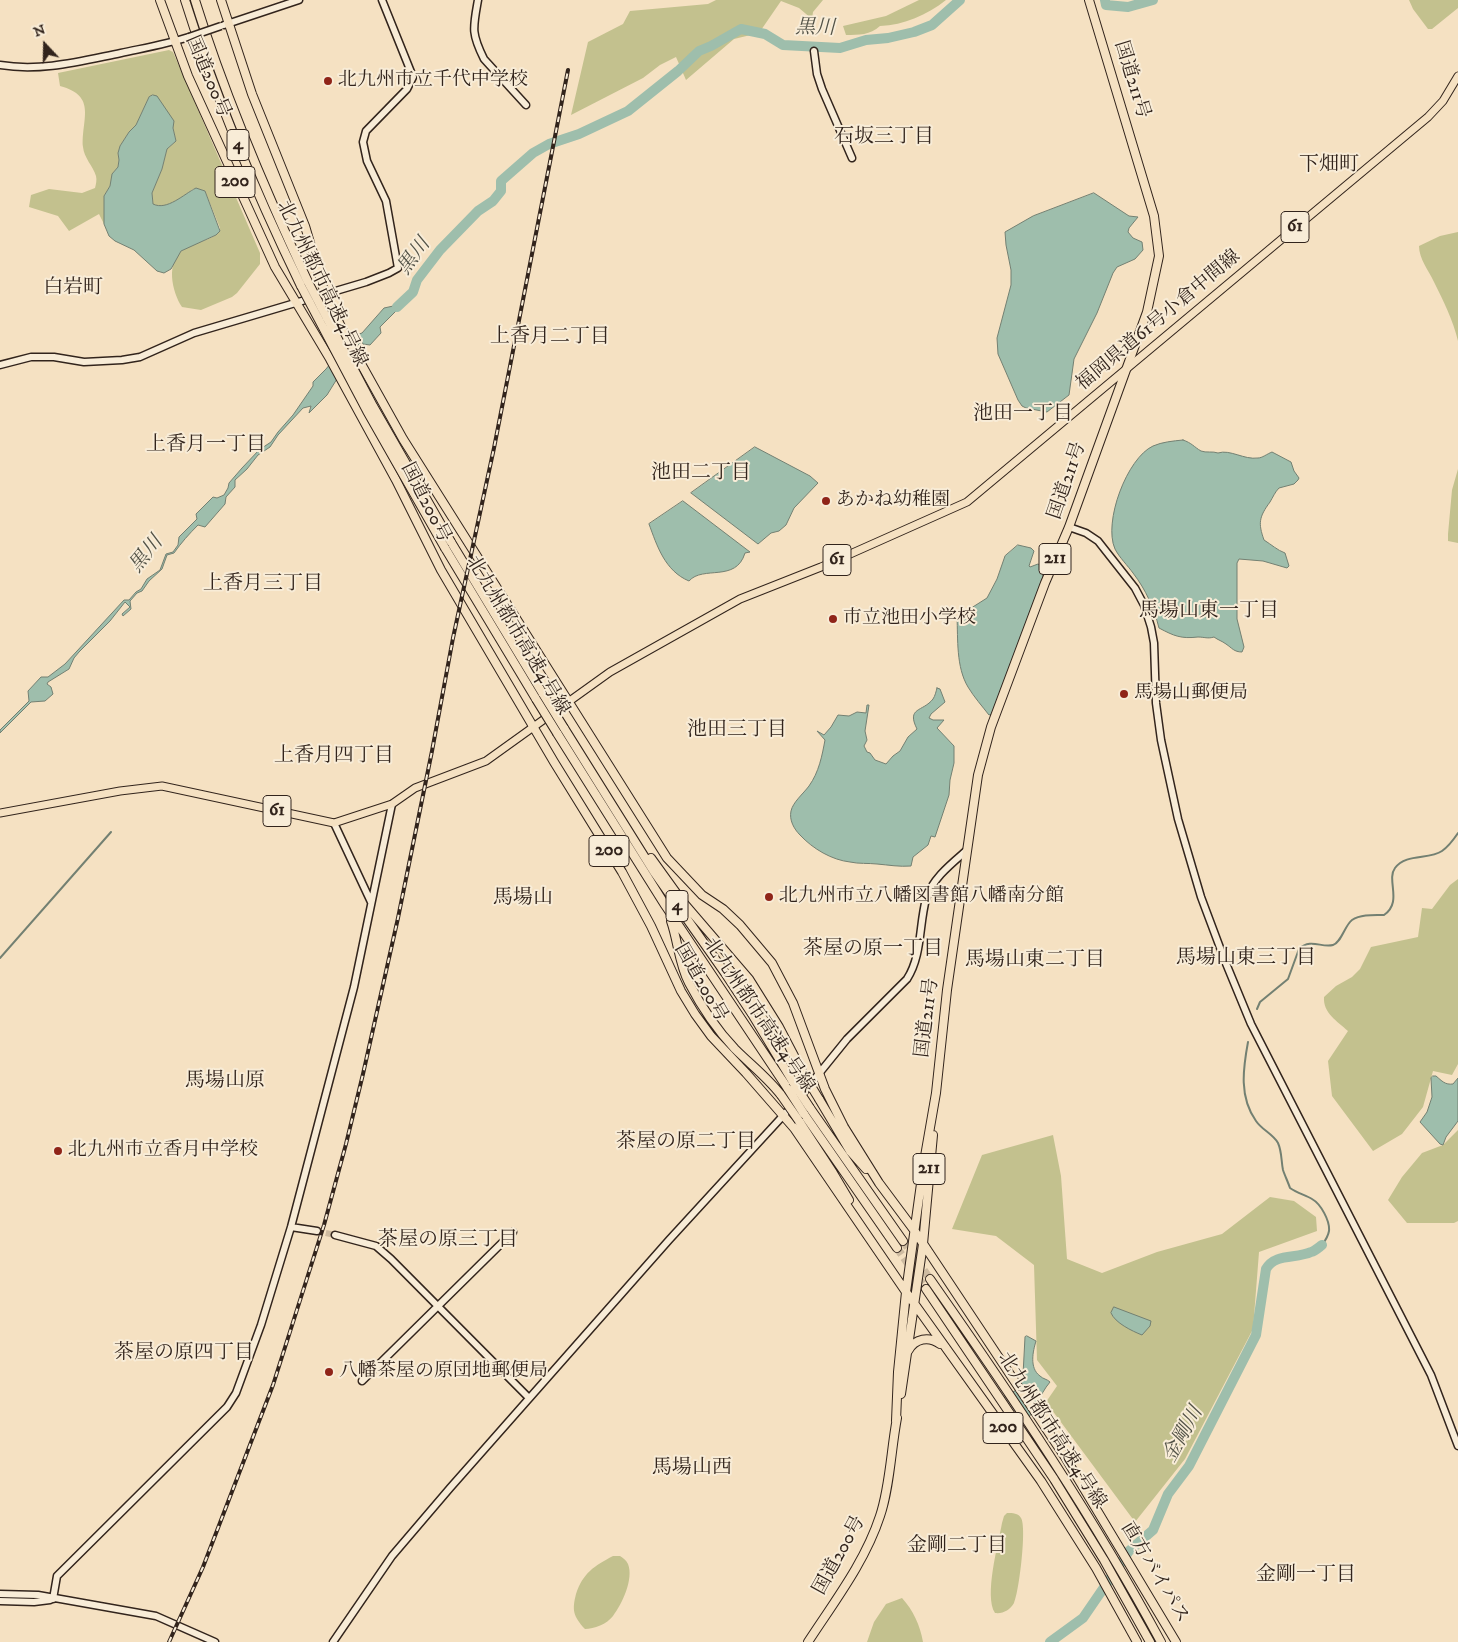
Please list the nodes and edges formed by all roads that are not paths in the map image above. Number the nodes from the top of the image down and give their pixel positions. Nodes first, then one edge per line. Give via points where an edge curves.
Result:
1 (160, 0) edge
2 (186, 0) edge
3 (195, 0) edge
4 (221, 0) edge
5 (299, 0) edge
6 (382, 0) edge
7 (478, 0) edge
8 (1089, 0) edge
9 (225, 25) junction
10 (175, 42) junction
11 (814, 52) dead end
12 (0, 65) edge
13 (1458, 76) edge
14 (526, 105) dead end
15 (852, 158) dead end
16 (304, 284) junction
17 (325, 294) junction
18 (297, 302) junction
19 (0, 365) edge
20 (1125, 371) junction
21 (1069, 527) junction
22 (567, 702) junction
23 (533, 727) junction
24 (560, 731) junction
25 (607, 798) junction
26 (392, 804) junction
27 (0, 814) edge
28 (334, 823) junction
29 (966, 851) junction
30 (371, 902) junction
31 (664, 905) junction
32 (819, 1074) junction
33 (784, 1092) junction
34 (936, 1093) junction
35 (783, 1116) junction
36 (879, 1183) junction
37 (291, 1227) junction
38 (914, 1230) junction
39 (317, 1231) tunnel mouth
40 (513, 1232) dead end
41 (335, 1235) tunnel mouth
42 (903, 1241) tunnel mouth
43 (923, 1244) junction
44 (897, 1248) tunnel mouth
45 (878, 1251) junction
46 (930, 1279) tunnel mouth
47 (926, 1289) tunnel mouth
48 (906, 1292) junction
49 (914, 1304) junction
50 (438, 1306) junction
51 (908, 1352) junction
52 (950, 1354) junction
53 (362, 1381) dead end
54 (528, 1398) junction
55 (896, 1421) junction
56 (1458, 1446) edge
57 (0, 1594) edge
58 (53, 1599) junction
59 (0, 1601) edge
60 (1140, 1604) junction
61 (1130, 1607) junction
62 (215, 1642) edge
63 (333, 1642) edge
64 (808, 1642) edge
65 (1137, 1642) edge
66 (1145, 1642) edge
67 (1150, 1642) edge
68 (1161, 1642) edge
69 (1167, 1642) edge
70 (1176, 1642) edge

1 - 10 highway, 国道200号 / 200
2 - 16 highway, 北九州都市高速4号線 / 4 via 239,149 268,218
3 - 16 highway, 北九州都市高速4号線 / 4 via 223,85
4 - 9 highway, 国道200号 / 200
5 - 9 street
6 - 17 street via 413,77 407,89 366,131 363,142 367,161 386,201 398,268
7 - 14 street via 474,37 480,51
8 - 20 highway, 国道211号 / 211 via 1154,216 1159,256 1147,312
9 - 10 street, bridge
9 - 17 highway, 国道200号 / 200 via 305,226
10 - 12 street via 61,66
10 - 18 highway, 国道200号 / 200 via 258,232
11 - 15 street via 822,88
13 - 20 main road, 福岡県道61号小倉中間線 / 61 via 1443,101 1428,117
16 - 24 highway, 北九州都市高速4号線 / 4, bridge via 367,411
17 - 18 street
17 - 22 highway, 国道200号 / 200 via 403,439
18 - 19 street via 194,333 140,356 122,360 84,362 31,357
18 - 23 highway, 国道200号 / 200 via 396,480 441,570
20 - 21 highway, 国道211号 / 211
20 - 22 main road, 福岡県道61号小倉中間線 / 61 via 966,502 821,567 740,599 633,658
21 - 29 highway, 国道211号 / 211 via 990,727 978,775
21 - 56 street via 1098,541 1135,588 1144,605 1154,643 1161,740 1178,819 1224,961 1252,1024 1431,1375
22 - 23 main road, 福岡県道61号小倉中間線 / 61
22 - 32 highway, 国道200号 / 200 via 667,858 702,895 740,925 772,963 793,1003
23 - 26 main road, 福岡県道61号小倉中間線 / 61 via 486,761 415,788
23 - 35 highway, 国道200号 / 200 via 622,872 694,1014
24 - 25 highway, 北九州都市高速4号線 / 4
24 - 31 highway, 北九州都市高速4号線 / 4
25 - 36 highway, bridge via 682,901 748,979 779,1026 850,1151
25 - 42 highway, 北九州都市高速4号線 / 4, bridge via 672,900 726,973 810,1108
26 - 28 main road, 福岡県道61号小倉中間線 / 61
26 - 30 street
27 - 28 main road, 61 via 162,786
28 - 30 street
29 - 32 street via 935,882 927,897 916,959 907,979 847,1039
29 - 34 highway, 国道211号 / 211
30 - 37 street via 354,987
31 - 33 highway, 北九州都市高速4号線 / 4
31 - 33 highway via 675,931 683,970 693,990 726,1039
32 - 35 street
32 - 36 highway, 国道200号 / 200 via 844,1127
33 - 44 highway, 北九州都市高速4号線 / 4, bridge via 804,1114
33 - 45 highway, bridge
34 - 38 highway, 国道211号 / 211
34 - 43 highway, 国道211号 / 211
35 - 45 highway, 国道200号 / 200
35 - 54 street
36 - 38 highway, 国道200号 / 200
37 - 39 street
37 - 58 street via 236,1393 227,1407 57,1576
38 - 43 highway, 国道200号 / 200
38 - 48 highway, 国道200号
40 - 50 street
41 - 50 street via 376,1246
43 - 49 highway, 国道200号
43 - 70 highway, 直方バイパス / 200 via 1065,1456
45 - 48 highway, 国道200号 / 200
46 - 60 highway, 北九州都市高速4号線 via 1004,1386
47 - 61 highway, 北九州都市高速4号線 via 1054,1479
48 - 49 highway, 200
48 - 55 highway, 国道200号
49 - 51 highway, 国道200号
49 - 52 highway, 200
50 - 53 street
50 - 54 street
51 - 52 highway via 911,1345 927,1338 940,1343
51 - 55 highway, 国道200号
52 - 65 highway, 200 via 1041,1481 1096,1568
54 - 63 street via 392,1556
55 - 64 highway, 国道200号 via 880,1516 857,1566
57 - 58 street via 38,1595
58 - 59 street
58 - 62 street via 156,1616
60 - 68 highway
60 - 69 highway
61 - 66 highway
61 - 67 highway

